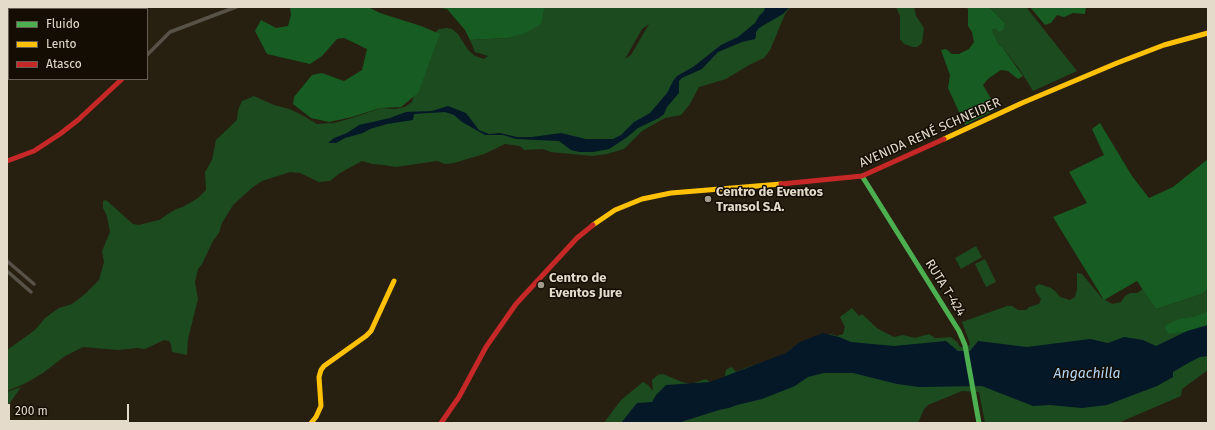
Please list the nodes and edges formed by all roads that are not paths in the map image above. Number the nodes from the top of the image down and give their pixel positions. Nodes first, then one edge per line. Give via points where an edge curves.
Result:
1 (236, 7) edge
2 (1208, 33) edge
3 (148, 54) edge
4 (121, 80) edge
5 (7, 161) edge
6 (862, 176) junction
7 (7, 261) edge
8 (7, 272) edge
9 (394, 281) dead end
10 (34, 284) dead end
11 (31, 292) dead end
12 (311, 423) edge
13 (441, 423) edge
14 (979, 423) edge

1 - 3 street via 170,32
2 - 6 street, AVENIDA RENÉ SCHNEIDER via 1164,45 1116,63
4 - 5 street via 60,134 34,151
6 - 13 street, AVENIDA RENÉ SCHNEIDER via 661,195 632,202 607,215 577,238 516,304 486,346 459,397
6 - 14 street, RUTA T-424 via 959,331 965,345
7 - 10 street
8 - 11 street
9 - 12 street via 371,331 321,370 321,406

